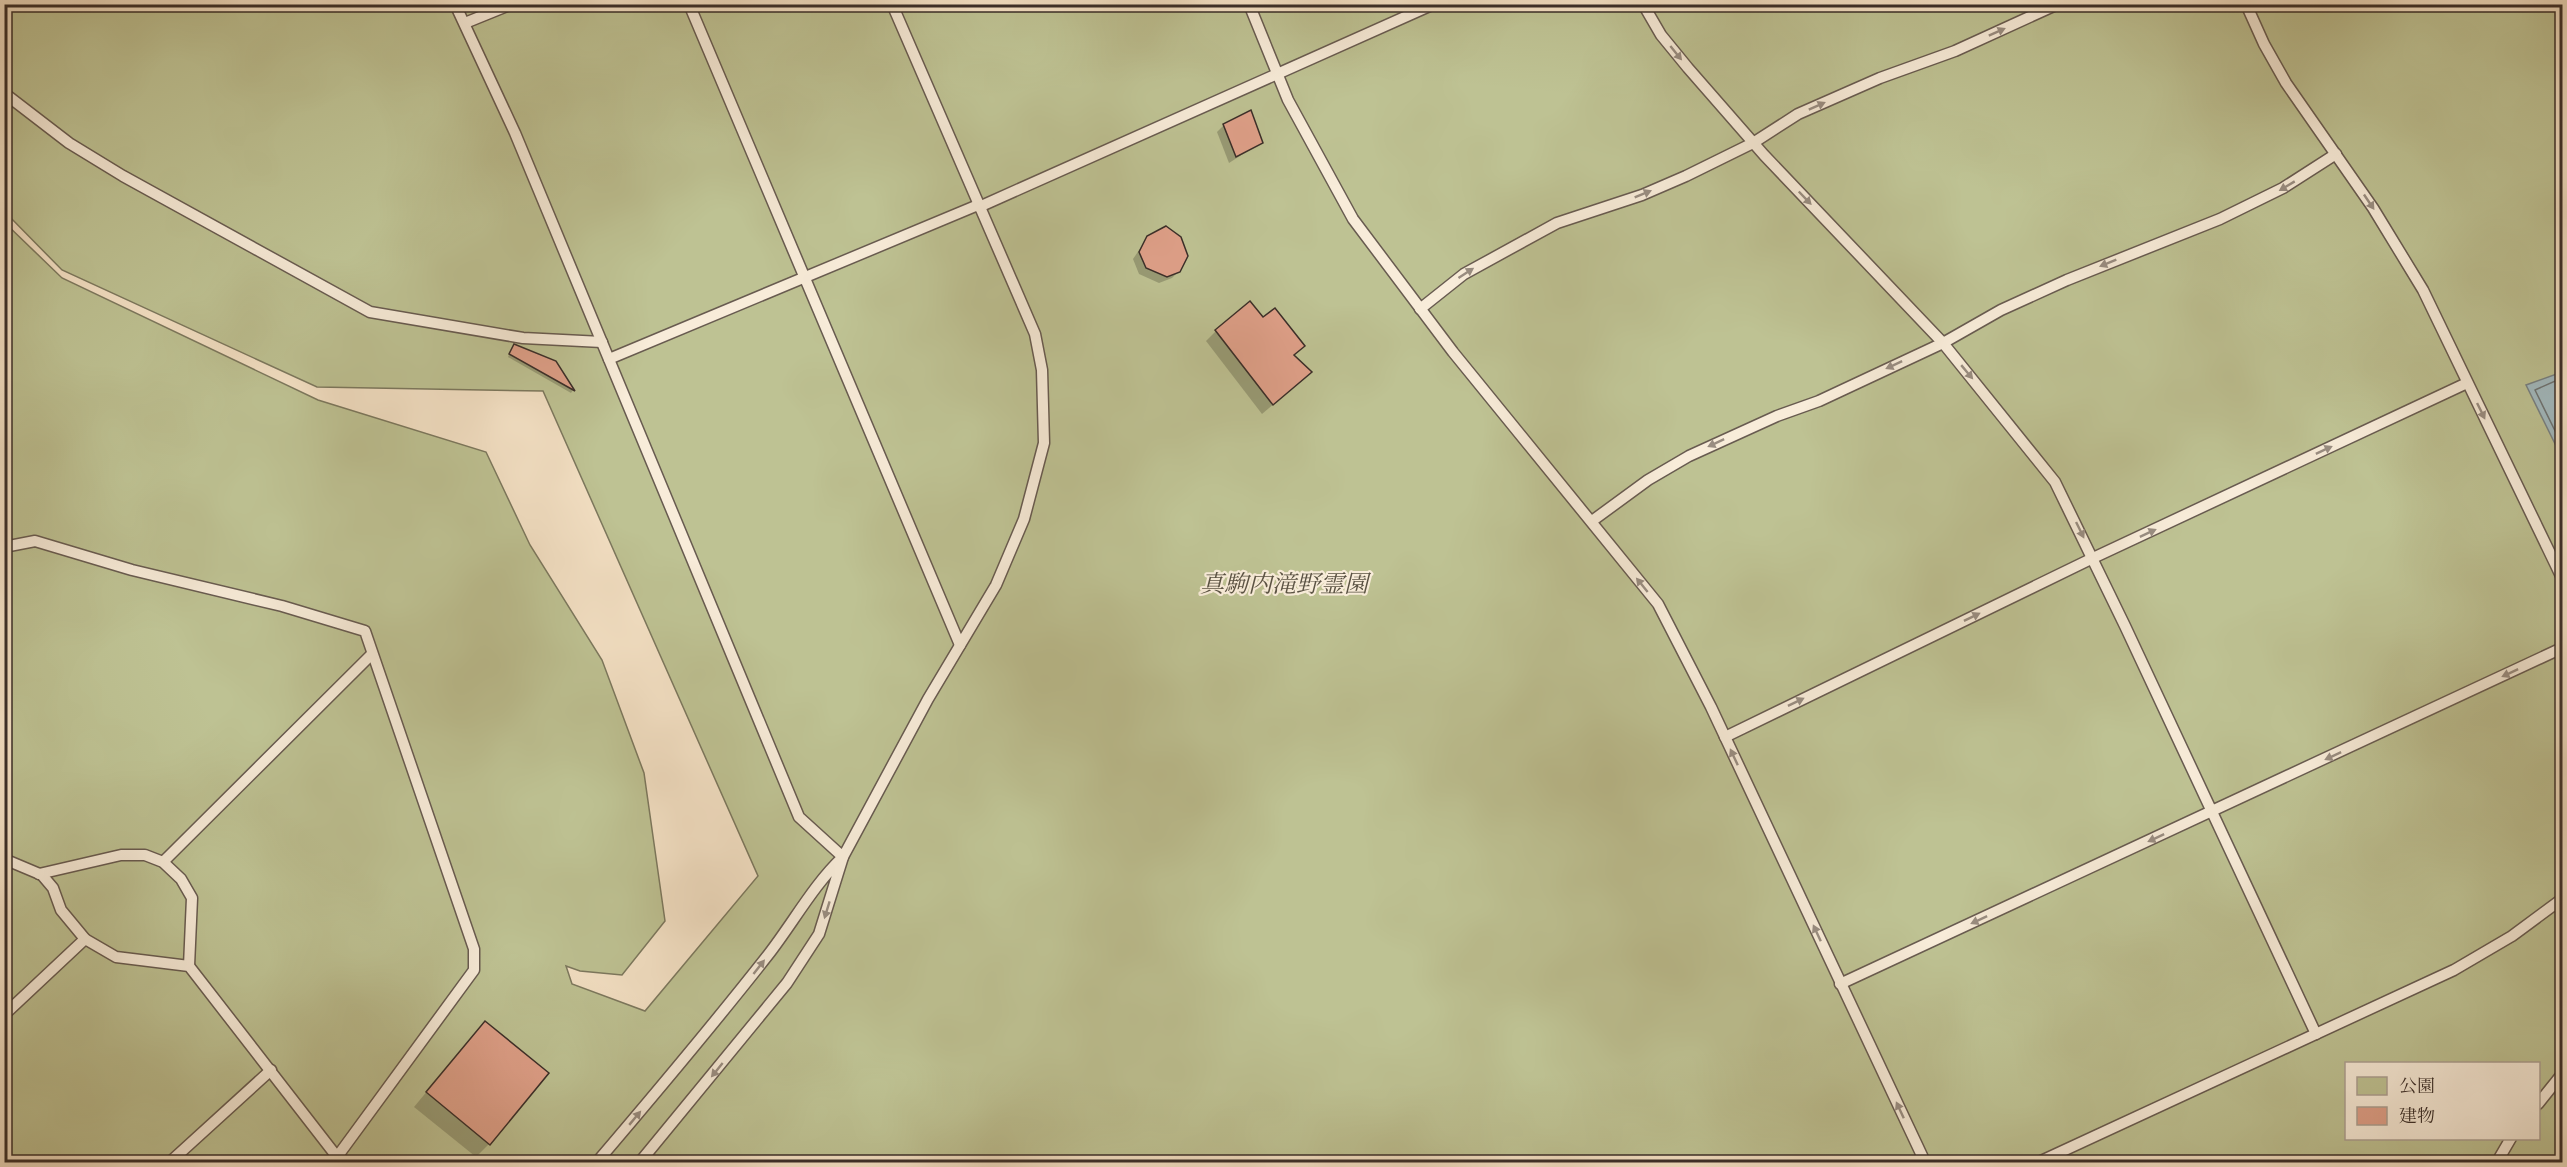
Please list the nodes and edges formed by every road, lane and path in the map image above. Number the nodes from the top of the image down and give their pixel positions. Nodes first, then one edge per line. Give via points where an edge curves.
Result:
1 (455, 4) edge
2 (512, 4) edge
3 (689, 4) edge
4 (892, 4) edge
5 (1249, 4) edge
6 (1434, 4) edge
7 (1643, 4) edge
8 (2058, 4) edge
9 (2247, 4) edge
10 (465, 24) junction
11 (1276, 74) junction
12 (4, 93) edge
13 (1752, 143) junction
14 (2336, 154) junction
15 (979, 206) junction
16 (804, 277) junction
17 (1420, 309) junction
18 (602, 342) junction
19 (1943, 343) junction
20 (609, 359) junction
21 (2467, 383) junction
22 (1592, 521) junction
23 (4, 547) edge
24 (2093, 558) junction
25 (2562, 578) edge
26 (960, 645) junction
27 (2562, 648) edge
28 (372, 654) junction
29 (1725, 737) junction
30 (2213, 813) junction
31 (843, 857) junction
32 (4, 858) edge
33 (163, 862) junction
34 (39, 874) junction
35 (2562, 899) edge
36 (86, 939) junction
37 (189, 966) junction
38 (1840, 984) junction
39 (4, 1015) edge
40 (2316, 1034) junction
41 (271, 1070) junction
42 (2562, 1074) edge
43 (2540, 1102) edge
44 (2510, 1140) edge
45 (339, 1160) edge
46 (170, 1162) edge
47 (597, 1162) edge
48 (640, 1162) edge
49 (1925, 1162) edge
50 (2039, 1162) edge
51 (2497, 1162) edge

1 - 10 lane
2 - 10 lane
3 - 16 lane
4 - 15 lane
5 - 11 lane
6 - 11 lane
7 -> 13 lane via 1661,35
13 -> 8 lane via 1798,114 1955,51
9 - 14 lane via 2286,83
10 - 18 lane
11 - 15 lane
11 - 17 lane via 1353,219
12 - 18 lane via 69,142 123,176 370,312 523,338
17 -> 13 lane via 1464,274 1557,223 1642,195
13 -> 19 lane
14 -> 19 lane via 2283,188 2220,219 2010,305
14 -> 21 lane via 2423,290
15 - 16 lane
15 - 26 lane via 1035,334 1042,370 1044,443 1024,519 996,585
16 - 20 lane
16 - 26 lane
17 - 22 lane
18 - 20 lane
19 -> 22 lane via 1689,456
19 -> 24 lane via 2055,482
20 - 31 lane via 799,817
24 -> 21 lane
21 -> 25 lane
29 -> 22 lane via 1658,604
23 - 28 lane via 35,541 132,570 282,606 364,631
29 -> 24 lane
24 - 30 lane
26 - 31 lane
27 -> 30 lane
28 - 33 lane
28 - 45 lane via 474,949 474,970
38 -> 29 lane
30 -> 38 lane
30 - 40 lane
47 -> 31 lane via 714,1023
31 -> 48 lane via 819,934 787,983
32 - 34 lane
33 - 34 lane via 145,855 121,855
33 - 37 lane via 181,879 192,898
34 - 36 lane via 52,888 61,910
35 - 40 lane via 2512,936 2454,970
36 - 37 lane via 116,957
36 - 39 lane
37 - 41 lane
49 -> 38 lane
40 - 50 lane
41 - 45 lane
41 - 46 lane
42 - 43 lane
44 - 51 lane

